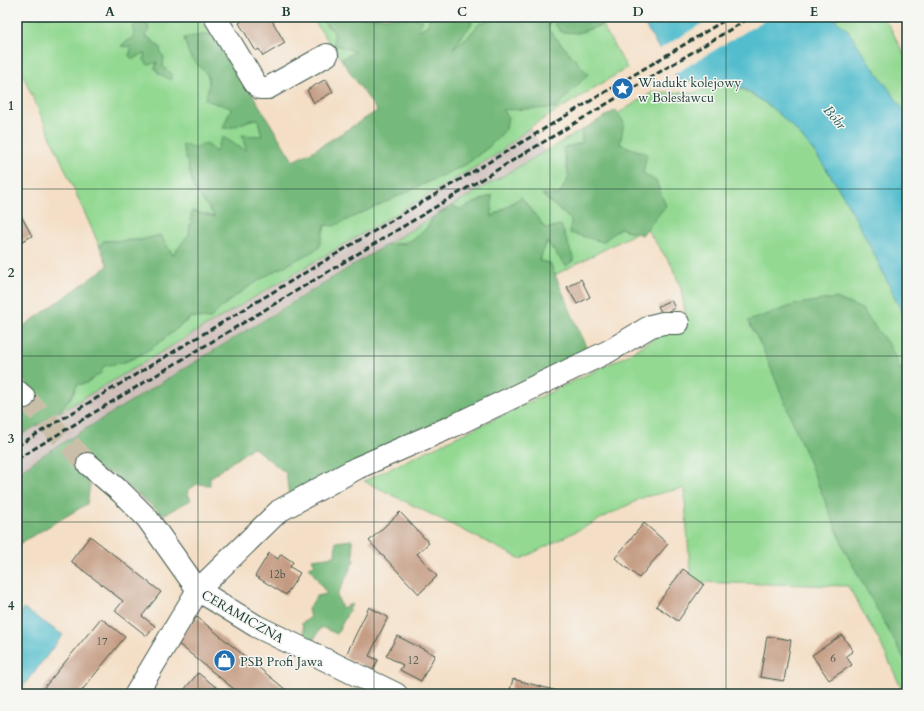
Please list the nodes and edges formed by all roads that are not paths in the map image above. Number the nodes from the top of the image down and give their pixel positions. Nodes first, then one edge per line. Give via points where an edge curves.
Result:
1 (215, 17) edge
2 (327, 55) dead end
3 (678, 323) dead end
4 (88, 464) tunnel mouth
5 (198, 590) junction
6 (136, 694) edge
7 (396, 694) edge

1 - 2 street via 260,88 268,88
3 - 5 street via 651,326 609,351 453,426 357,468 279,511
4 - 5 street, CERAMICZNA via 147,518
5 - 6 street
5 - 7 street, CERAMICZNA via 256,626

